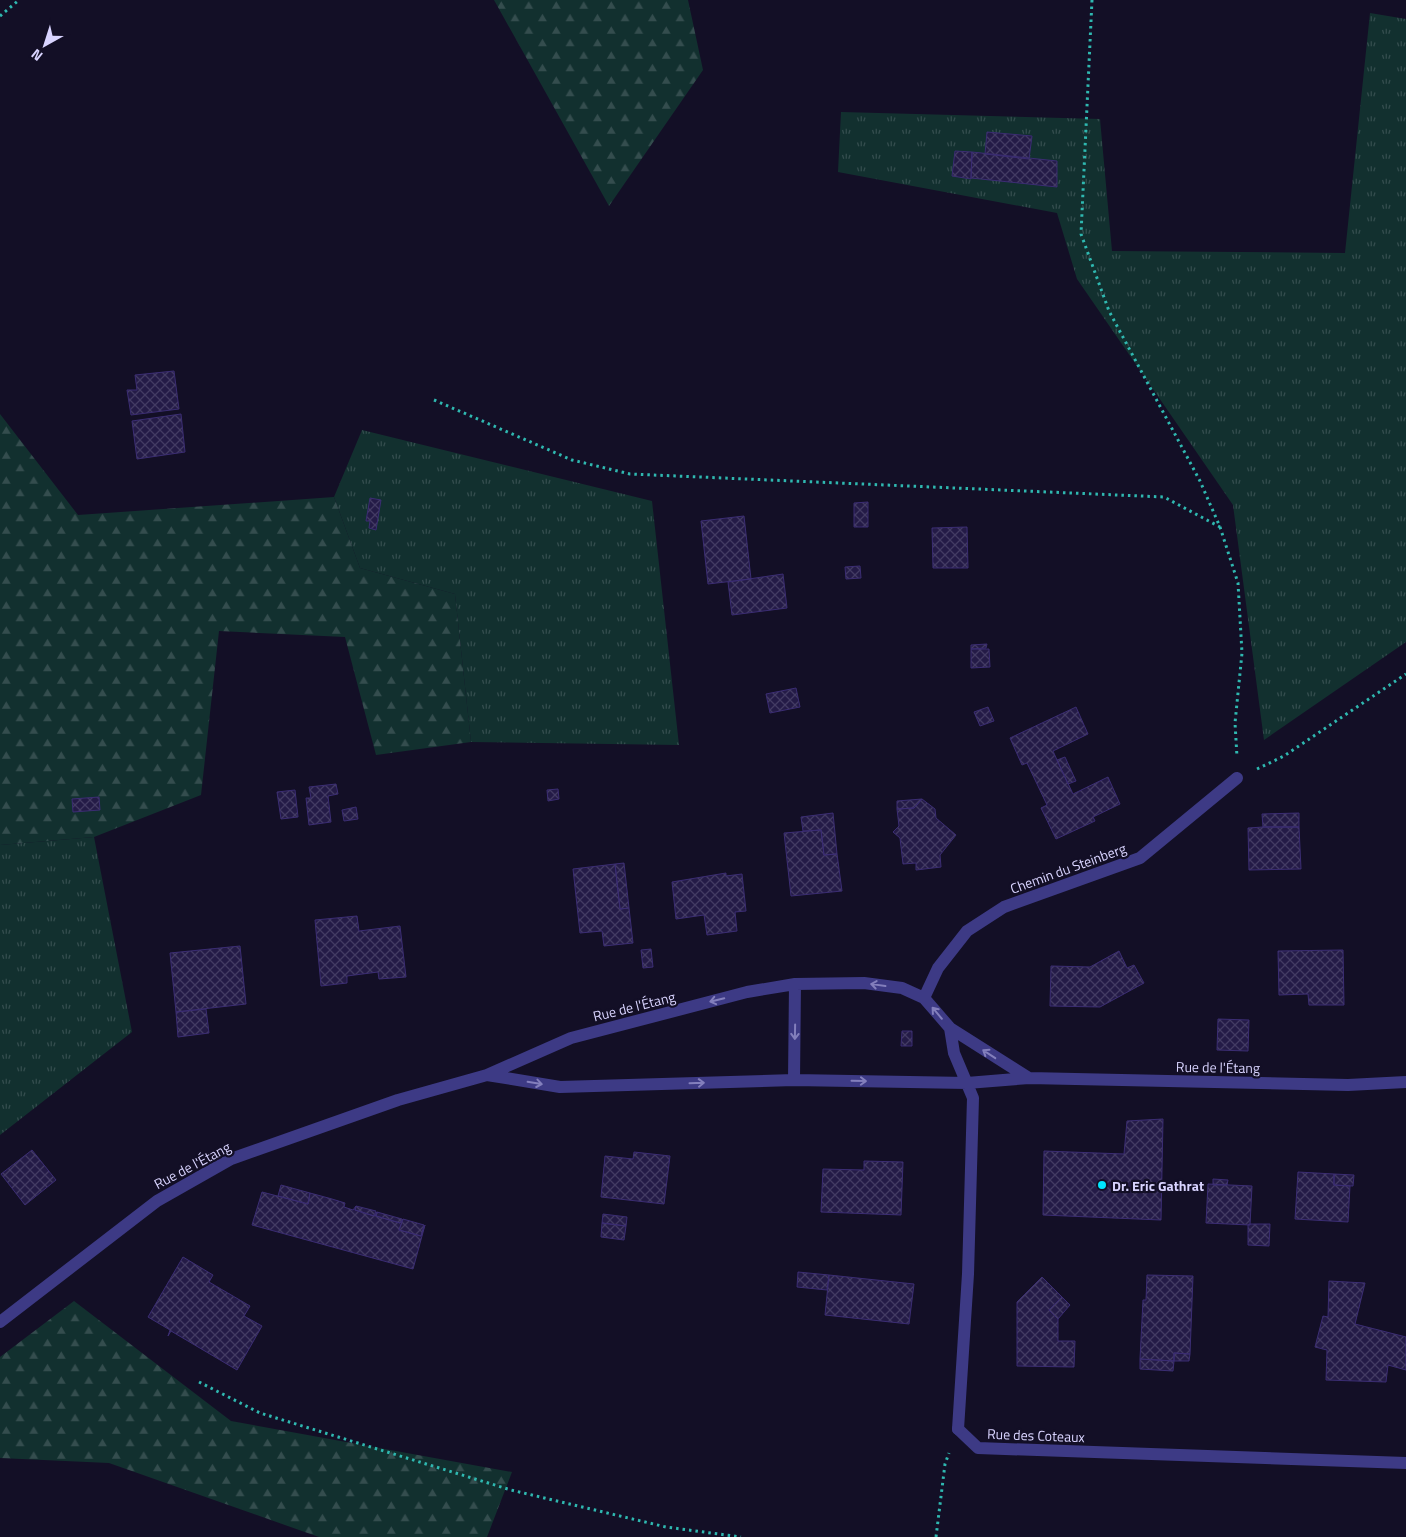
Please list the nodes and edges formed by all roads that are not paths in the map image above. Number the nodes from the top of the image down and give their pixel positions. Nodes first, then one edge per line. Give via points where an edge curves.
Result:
1 (1237, 778) road end
2 (795, 984) junction
3 (924, 998) junction
4 (950, 1028) junction
5 (487, 1075) junction
6 (1029, 1078) junction
7 (794, 1080) junction
8 (967, 1082) junction
9 (1406, 1082) edge
10 (0, 1322) edge
11 (1406, 1463) edge

1 - 3 street, Chemin du Steinberg via 1140,858 1004,907 967,931 938,968
3 -> 2 street, Rue de l'Étang via 902,988 864,983
2 -> 5 street, Rue de l'Étang via 747,992 571,1038
2 -> 7 street
4 -> 3 street, Rue de l'Étang
6 -> 4 street, Rue de l'Étang
4 - 8 street via 954,1053
5 -> 7 street, Rue de l'Étang via 560,1087
5 - 10 street, Rue de l'Étang via 398,1100 231,1159 157,1201
6 - 8 street, Rue de l'Étang
6 - 9 street, Rue de l'Étang via 1348,1085
7 -> 8 street, Rue de l'Étang
8 - 11 street, Rue des Coteaux via 974,1098 968,1274 958,1429 978,1448

